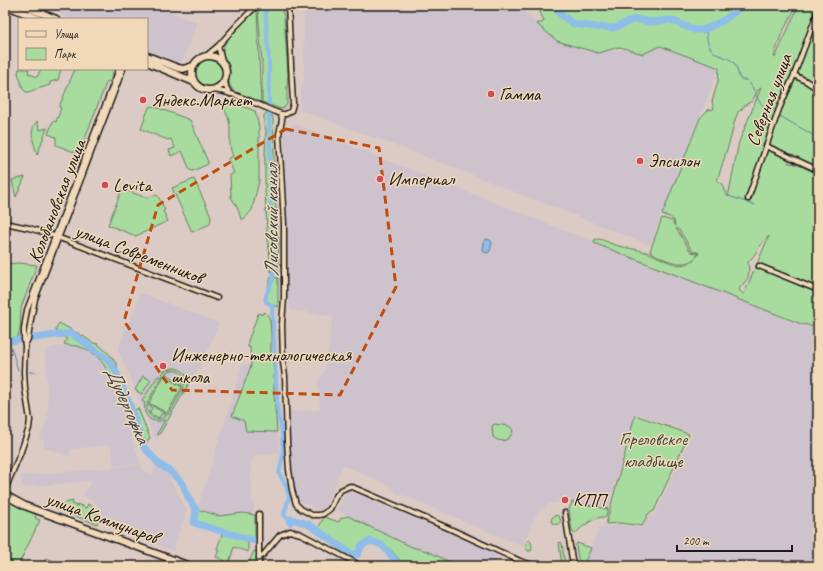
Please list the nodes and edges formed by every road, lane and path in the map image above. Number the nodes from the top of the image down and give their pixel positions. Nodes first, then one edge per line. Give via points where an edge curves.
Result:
1 (21, 5) edge
2 (257, 5) edge
3 (288, 5) edge
4 (5, 6) edge
5 (818, 11) edge
6 (36, 18) edge
7 (54, 18) edge
8 (812, 28) junction
9 (818, 31) edge
10 (218, 46) junction
11 (148, 56) edge
12 (206, 56) junction
13 (222, 61) junction
14 (148, 62) edge
15 (193, 66) junction
16 (119, 70) edge
17 (123, 70) edge
18 (794, 74) junction
19 (225, 80) junction
20 (194, 82) junction
21 (818, 89) edge
22 (212, 90) junction
23 (230, 94) junction
24 (281, 114) junction
25 (766, 146) junction
26 (818, 170) edge
27 (748, 199) dead end
28 (5, 223) edge
29 (57, 238) junction
30 (759, 266) dead end
31 (818, 290) edge
32 (217, 298) dead end
33 (5, 490) edge
34 (5, 495) edge
35 (565, 513) dead end
36 (259, 514) dead end
37 (259, 558) junction
38 (358, 565) edge
39 (190, 566) edge
40 (259, 566) edge
41 (536, 566) edge
42 (573, 566) edge

1 - 7 street
2 - 10 street
3 - 24 street via 293,104 289,113
4 - 6 street
5 - 8 street, Северная улица
8 - 9 street
8 - 18 street, Северная улица
10 - 12 street
10 - 13 street
11 - 15 street via 178,68
12 - 13 street via 216,57
12 - 15 street via 197,60
13 - 19 street via 226,70
14 - 20 street
15 - 20 street
16 - 29 street, Колобановская улица
17 - 29 street, Колобановская улица
18 - 21 street
18 - 25 street, Северная улица
19 - 22 street via 221,86
19 - 23 street
20 - 22 street via 202,89
22 - 23 street
23 - 24 street
24 - 41 street via 279,134 284,224 283,362 289,470 296,504 312,514 323,514 330,509 341,490 350,486
25 - 26 street
25 - 27 street, Северная улица
28 - 29 street, улица Современников
29 - 32 street, улица Современников
29 - 33 street, Колобановская улица via 35,299 25,346 24,372 30,411 29,428
30 - 31 street
34 - 39 street, улица Коммунаров via 25,506
35 - 42 street
36 - 37 street
37 - 38 street via 280,535 290,531 302,534
37 - 40 street

